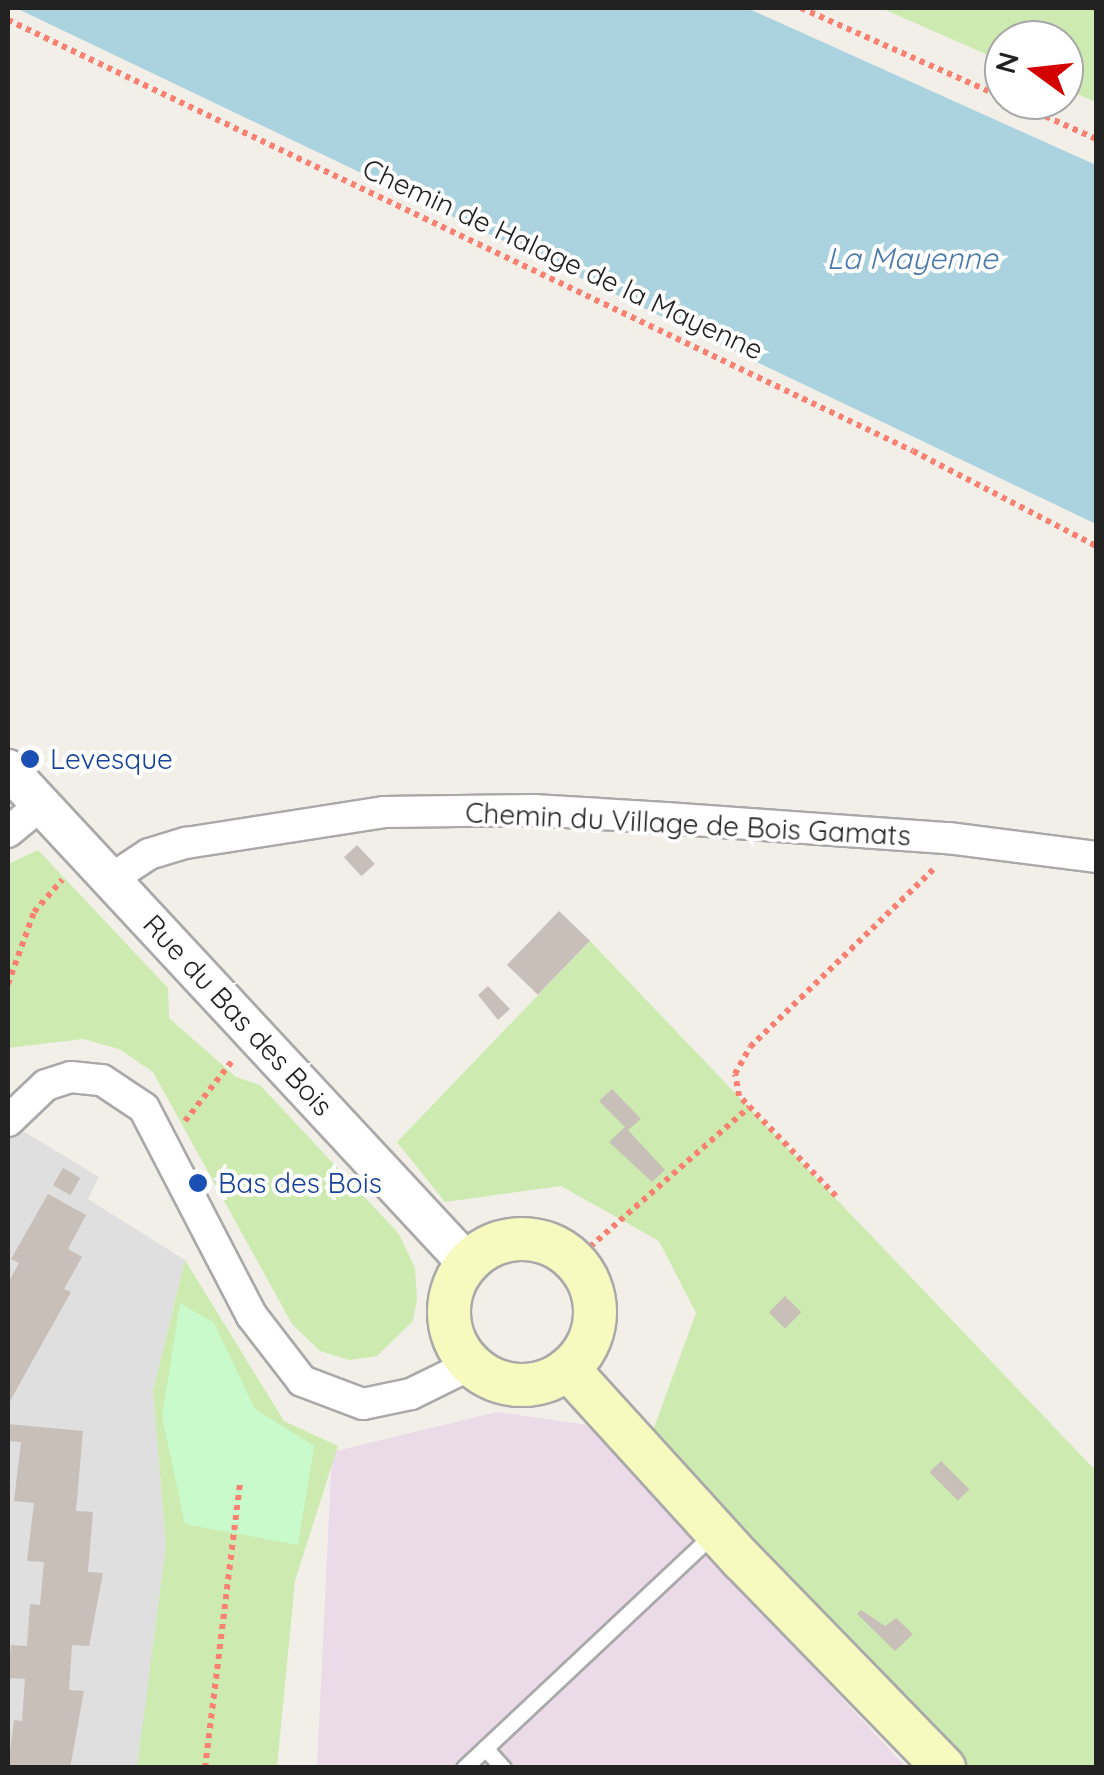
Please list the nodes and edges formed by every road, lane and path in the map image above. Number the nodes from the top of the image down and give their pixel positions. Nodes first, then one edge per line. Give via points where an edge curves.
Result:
1 (801, 8) edge
2 (8, 20) edge
3 (984, 89) edge
4 (1054, 120) edge
5 (1096, 139) edge
6 (1096, 546) edge
7 (8, 768) edge
8 (42, 804) junction
9 (8, 832) edge
10 (948, 838) junction
11 (82, 848) junction
12 (1096, 857) edge
13 (111, 879) junction
14 (8, 984) edge
15 (254, 1034) junction
16 (748, 1107) junction
17 (10, 1112) edge
18 (166, 1146) junction
19 (836, 1196) dead end
20 (575, 1260) junction
21 (467, 1263) junction
22 (470, 1365) junction
23 (568, 1369) junction
24 (240, 1483) dead end
25 (716, 1531) junction
26 (485, 1748) junction
27 (205, 1768) edge
28 (464, 1768) edge
29 (503, 1768) edge
30 (944, 1768) edge

1 - 3 path
2 - 6 path, Chemin de Halage de la Mayenne via 896,443
4 - 5 path
7 - 8 street, Rue du Bas des Bois
8 - 9 street
8 - 11 street, Rue du Bas des Bois
10 - 12 street, Chemin du Village de Bois Gamats
10 - 13 street, Chemin du Village de Bois Gamats via 533,810 384,812 186,843 149,854
10 - 16 path via 926,881 740,1060 736,1087
11 - 13 street, Rue du Bas des Bois
11 - 14 path via 34,912
13 - 15 street, Rue du Bas des Bois
15 - 18 path
15 - 21 street, Rue du Bas des Bois
16 - 19 path
16 - 20 path
17 - 18 street via 46,1085 72,1076 102,1080 144,1108
18 - 22 street via 252,1316 302,1381 362,1404 411,1394
20 - 21 main road via 555,1246 520,1239 485,1248
20 - 23 main road via 595,1304 584,1351
21 - 22 main road via 448,1303 457,1347
22 - 23 main road via 498,1381 529,1386
23 - 25 main road
24 - 27 path
25 - 26 lane
25 - 30 main road
26 - 28 lane
26 - 29 lane

